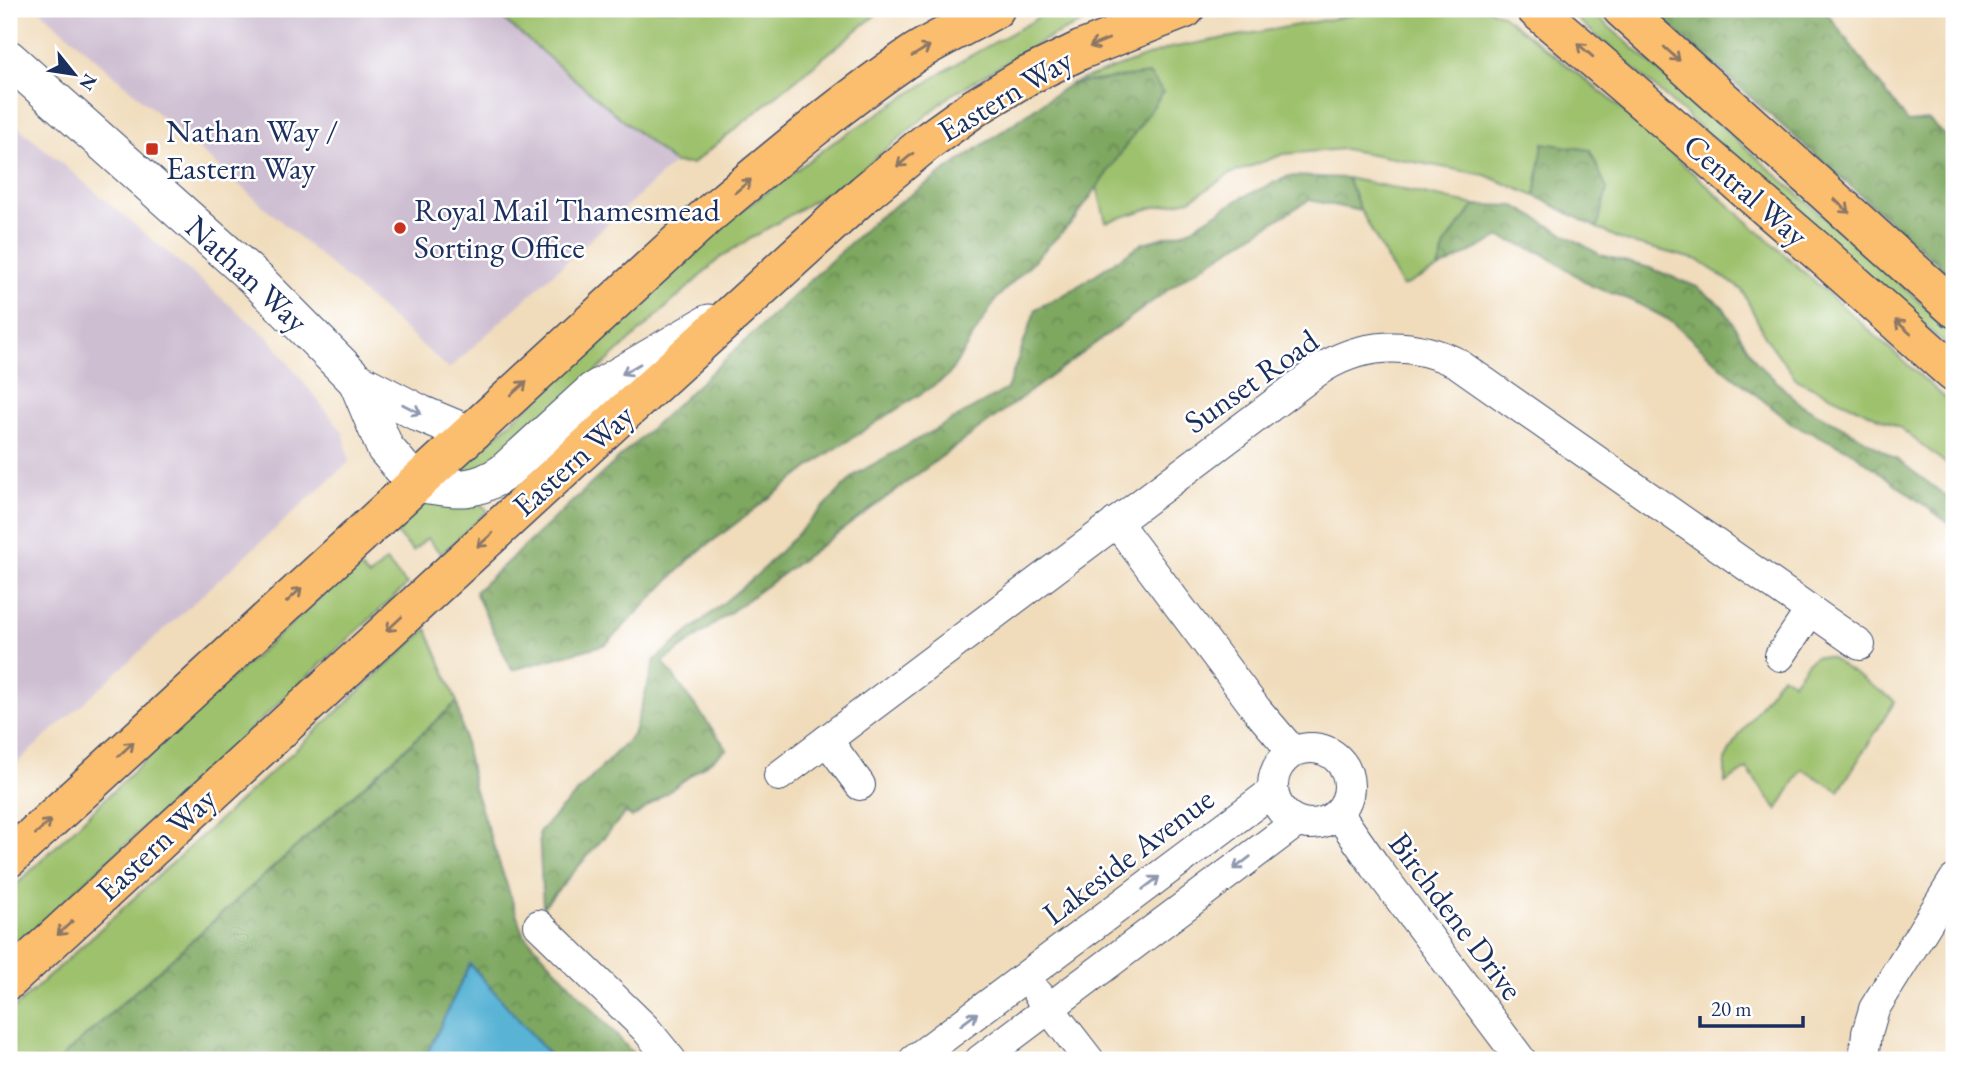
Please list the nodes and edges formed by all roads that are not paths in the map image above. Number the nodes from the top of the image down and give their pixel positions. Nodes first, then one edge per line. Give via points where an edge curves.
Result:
1 (996, 9) edge
2 (1185, 9) edge
3 (1536, 9) edge
4 (1622, 9) edge
5 (9, 58) edge
6 (753, 297) junction
7 (1954, 308) edge
8 (1954, 373) edge
9 (357, 381) junction
10 (469, 434) junction
11 (415, 483) junction
12 (1116, 522) junction
13 (1810, 611) junction
14 (1860, 645) dead end
15 (1780, 656) dead end
16 (827, 740) junction
17 (1293, 752) junction
18 (779, 776) dead end
19 (860, 785) dead end
20 (1273, 791) junction
21 (1338, 813) junction
22 (1297, 822) junction
23 (9, 858) edge
24 (1954, 880) edge
25 (539, 925) dead end
26 (1025, 977) junction
27 (9, 980) edge
28 (1049, 1009) junction
29 (671, 1060) edge
30 (914, 1060) edge
31 (980, 1060) edge
32 (1089, 1060) edge
33 (1521, 1060) edge
34 (1864, 1060) edge

10 -> 1 main road via 707,216 805,134 918,52
2 -> 6 main road, Eastern Way via 1080,50 974,108 865,193
8 -> 3 main road, Central Way
4 -> 7 main road, Central Way
5 - 9 street, Nathan Way via 257,280
6 -> 11 street via 593,391 490,482 470,489
6 -> 27 main road, Eastern Way
9 -> 10 street, Nathan Way
9 - 11 street, Nathan Way via 385,448
10 - 11 main road
23 -> 11 main road
12 - 13 street, Sunset Road via 1330,362 1364,349 1389,346 1420,350 1457,363
12 - 16 street, Sunset Road
12 - 17 street via 1256,710
13 - 14 street, Sunset Road
13 - 15 street
16 - 18 street, Sunset Road
16 - 19 street
17 - 20 street via 1280,764
17 - 21 street via 1319,749 1339,760 1349,790
20 - 22 street via 1282,812
26 -> 20 street, Lakeside Avenue
21 - 22 street via 1319,824
21 - 33 street, Birchdene Drive
22 -> 28 street
24 - 34 street via 1874,1009
25 - 29 street via 645,1028
26 - 28 street
30 -> 26 street, Lakeside Avenue
28 - 31 street
28 - 32 street

